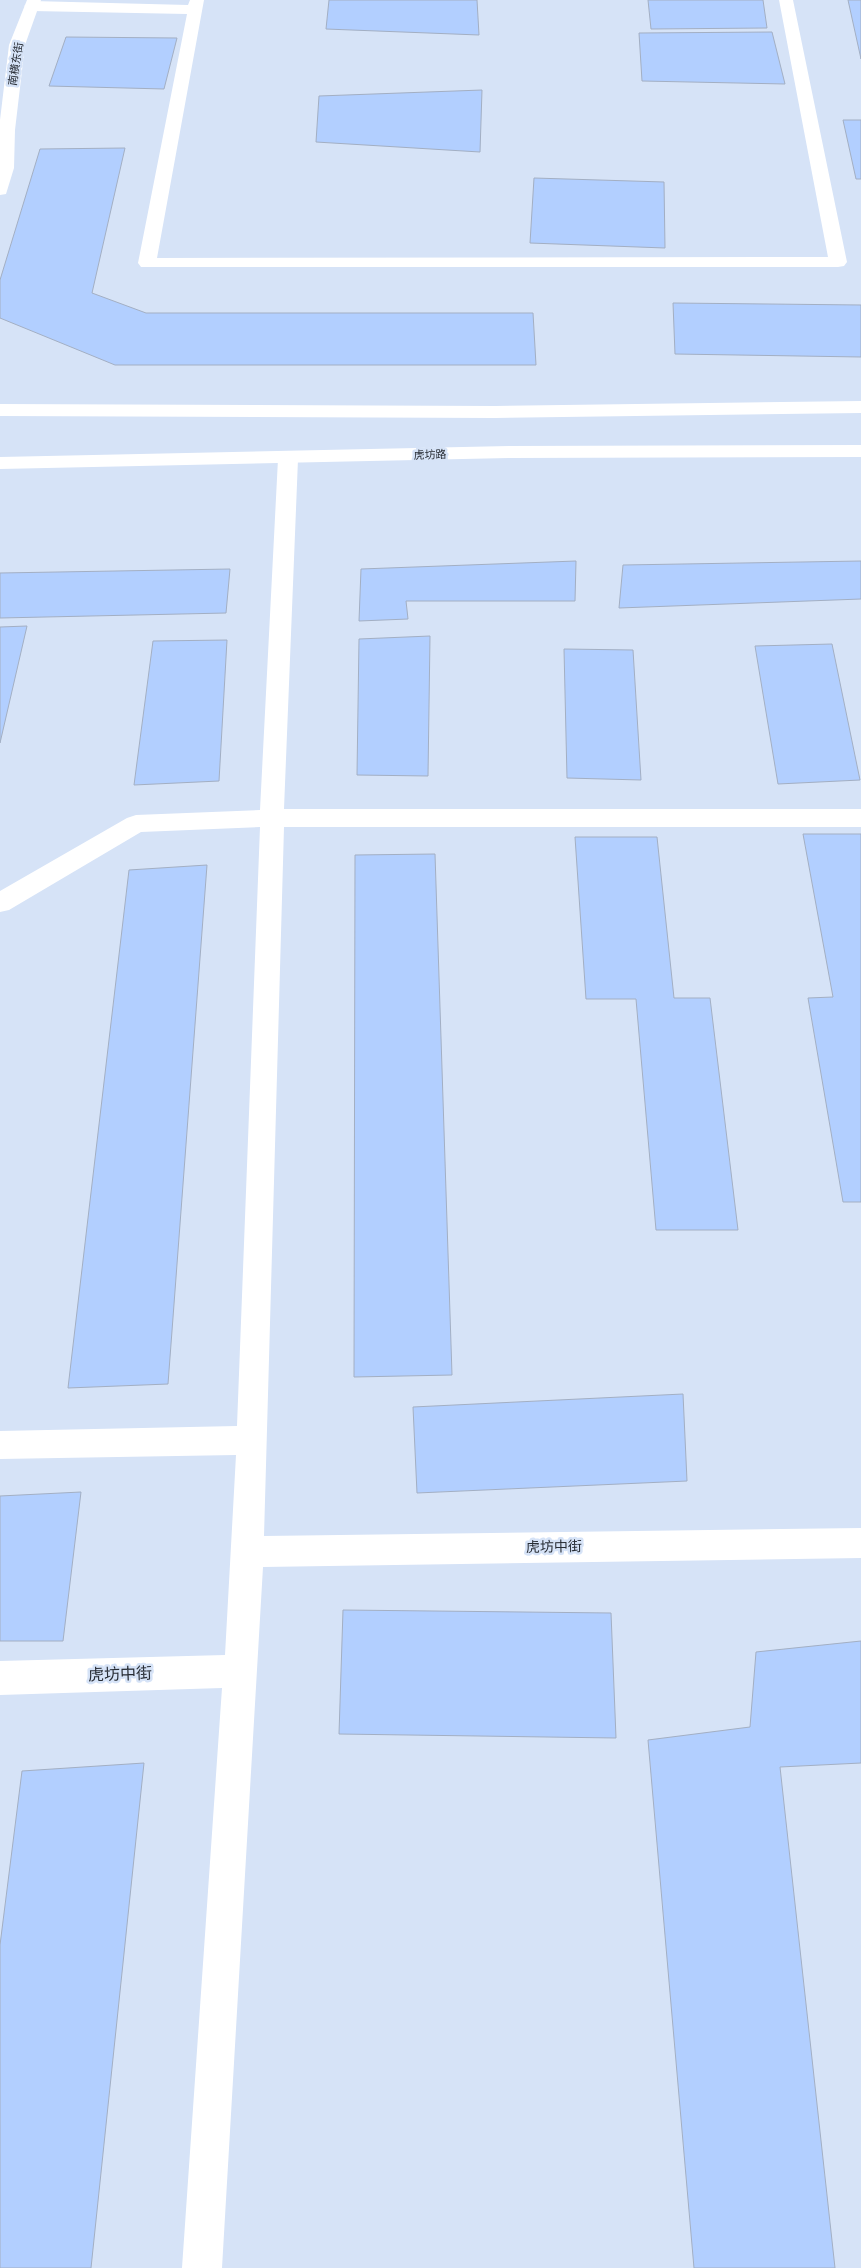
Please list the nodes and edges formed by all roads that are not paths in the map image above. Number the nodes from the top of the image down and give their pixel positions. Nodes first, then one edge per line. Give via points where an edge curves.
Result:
1 (786, 0) edge
2 (33, 3) edge
3 (196, 5) edge
4 (0, 190) edge
5 (861, 407) edge
6 (0, 410) edge
7 (861, 451) edge
8 (288, 459) junction
9 (0, 463) edge
10 (272, 818) junction
11 (861, 818) edge
12 (0, 903) edge
13 (252, 1440) junction
14 (0, 1445) edge
15 (861, 1543) edge
16 (248, 1552) junction
17 (240, 1671) junction
18 (0, 1678) edge
19 (202, 2268) edge

1 - 3 street via 838,262 148,263
2 - 3 street
2 - 4 street, 南横东街 via 17,45 6,168
5 - 6 street via 495,412
7 - 8 street, 虎坊路 via 509,452
8 - 9 street, 虎坊路
8 - 10 street
10 - 11 street
10 - 12 street via 136,824
10 - 13 street
13 - 14 street
13 - 16 street
15 - 16 street, 虎坊中街
16 - 17 street
17 - 18 street, 虎坊中街
17 - 19 street

